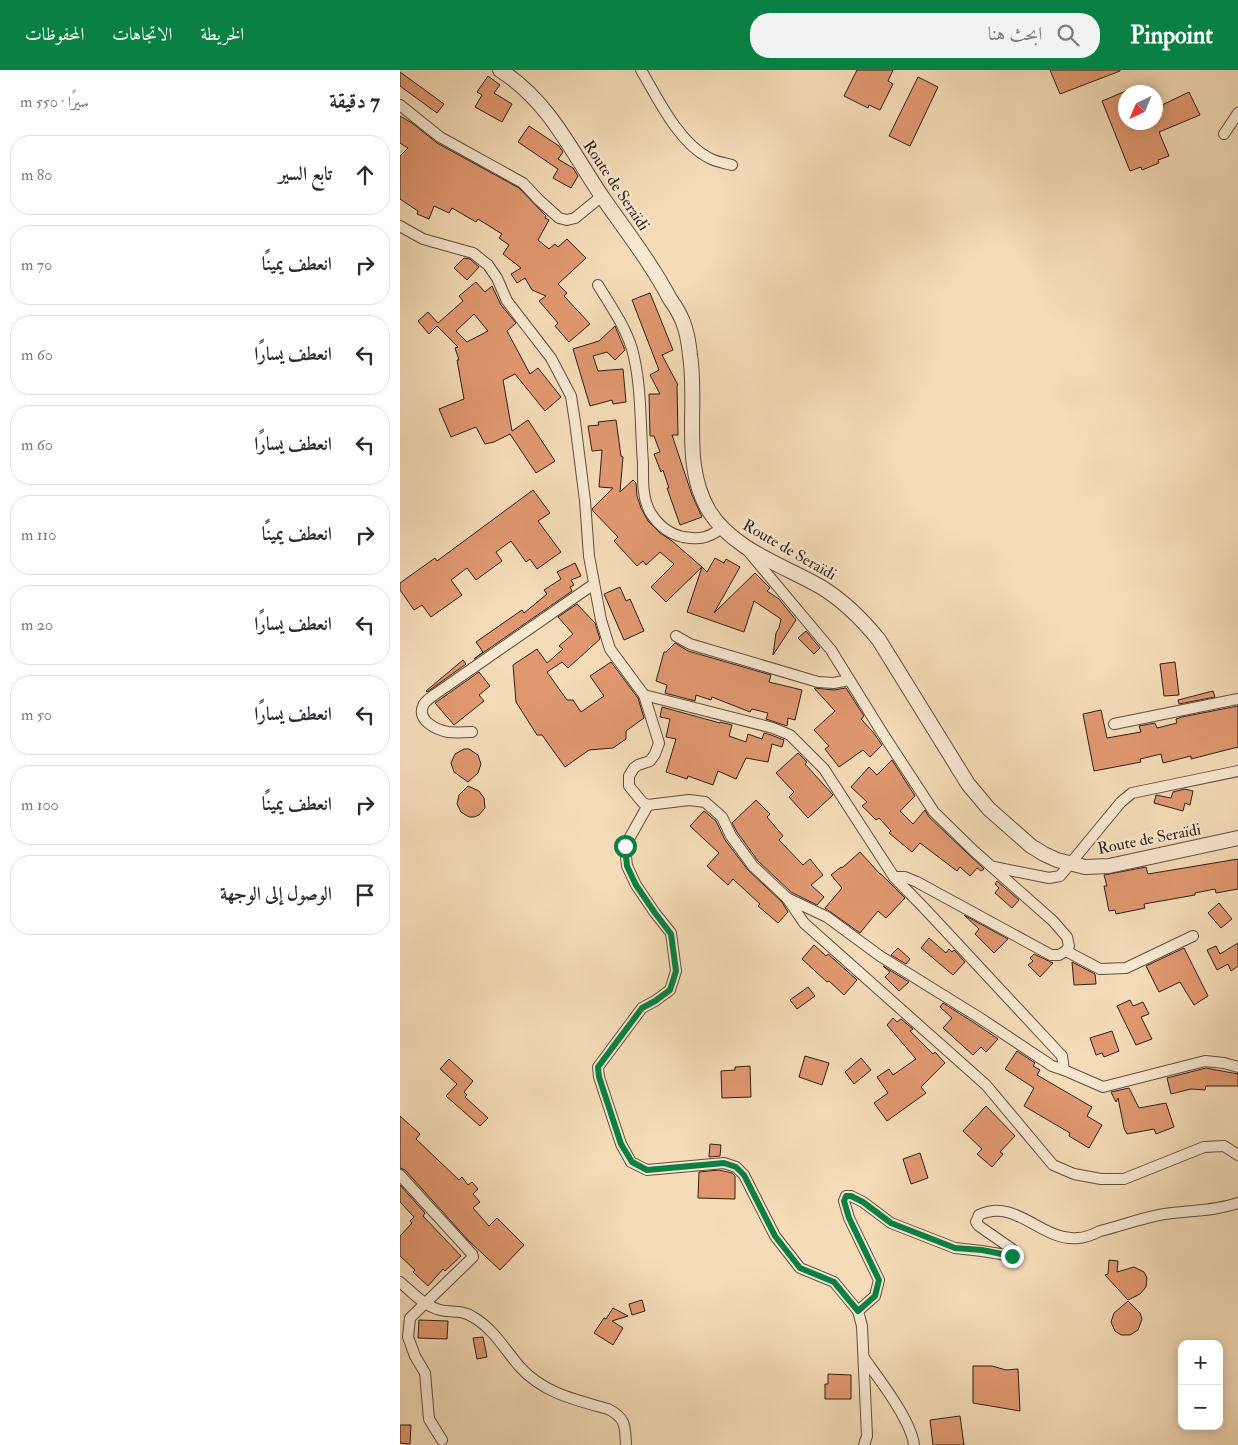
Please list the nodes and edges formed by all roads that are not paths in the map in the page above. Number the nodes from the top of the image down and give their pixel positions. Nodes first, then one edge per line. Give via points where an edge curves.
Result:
1 (500, 70) edge
2 (641, 70) edge
3 (400, 105) edge
4 (1238, 112) edge
5 (1224, 134) dead end
6 (732, 165) dead end
7 (602, 196) junction
8 (400, 226) edge
9 (598, 284) dead end
10 (722, 528) junction
11 (742, 545) junction
12 (594, 584) junction
13 (676, 636) dead end
14 (849, 680) junction
15 (644, 695) junction
16 (1238, 698) edge
17 (1114, 724) dead end
18 (472, 732) dead end
19 (1238, 771) edge
20 (648, 805) junction
21 (1238, 838) edge
22 (1071, 864) junction
23 (993, 867) junction
24 (894, 876) junction
25 (787, 898) junction
26 (1193, 936) dead end
27 (1066, 951) junction
28 (1238, 1067) edge
29 (1064, 1070) junction
30 (1238, 1155) edge
31 (400, 1175) edge
32 (1238, 1203) edge
33 (400, 1282) edge
34 (425, 1303) junction
35 (858, 1311) junction
36 (864, 1356) junction
37 (442, 1440) dead end
38 (626, 1445) edge
39 (864, 1445) edge
40 (914, 1445) edge

1 - 7 street, Route de Seraïdi via 517,81 550,116
2 - 6 street via 674,124 696,150 710,159
3 - 7 street via 440,137 523,183 559,218 575,218
4 - 5 street
7 - 10 street, Route de Seraïdi via 661,281 683,322 690,357 695,475 700,494
8 - 12 street via 423,239 473,253 488,265 506,301 555,365 571,396 576,422
9 - 10 street via 632,349 638,382 643,489 650,511 660,526 676,535 694,539 709,536
10 - 11 street, Route de Seraïdi
11 - 14 street via 832,650
11 - 22 street, Route de Seraïdi via 821,587 854,611 879,640 978,797 1031,846
12 - 15 street via 610,649
12 - 18 street via 423,705 425,721 436,729
13 - 14 street via 690,644 818,682
14 - 23 street via 934,812
15 - 20 street via 659,743 652,759 636,766 628,781 637,796
15 - 24 street via 790,735 824,770
16 - 17 street
19 - 22 street via 1132,793
20 - 25 street via 689,800 705,802 722,817 731,836 753,866
20 - 35 street via 625,846 627,866 636,885 671,934 676,971 670,990 642,1008 598,1067 621,1144 632,1162 647,1170 724,1163 736,1167 744,1175 775,1236 800,1268 834,1282
21 - 22 street, Route de Seraïdi via 1109,866
22 - 23 street via 1055,878
23 - 27 street via 1068,937
24 - 27 street via 917,882 1051,955 1059,956
24 - 29 street via 1062,1056
25 - 29 street via 827,917 880,956 1052,1066
25 - 30 street via 804,923 986,1085 1053,1165 1074,1174 1124,1179 1204,1147 1224,1146
26 - 27 street via 1126,968 1100,969
28 - 29 street via 1205,1061 1103,1087
31 - 34 street via 473,1257
32 - 35 street via 1224,1208 1160,1215 1078,1238 1059,1236 1008,1211 987,1211 978,1216 976,1222 979,1226 1012,1249 1015,1252 1012,1256 955,1248 891,1223 863,1202 846,1196 844,1201 849,1218 879,1280 875,1296
33 - 34 street
34 - 37 street via 410,1318 408,1337 425,1373 429,1420
34 - 38 street via 473,1317 536,1382 561,1396 615,1412 625,1426
35 - 36 street
36 - 39 street via 867,1436
36 - 40 street via 896,1404 914,1438

